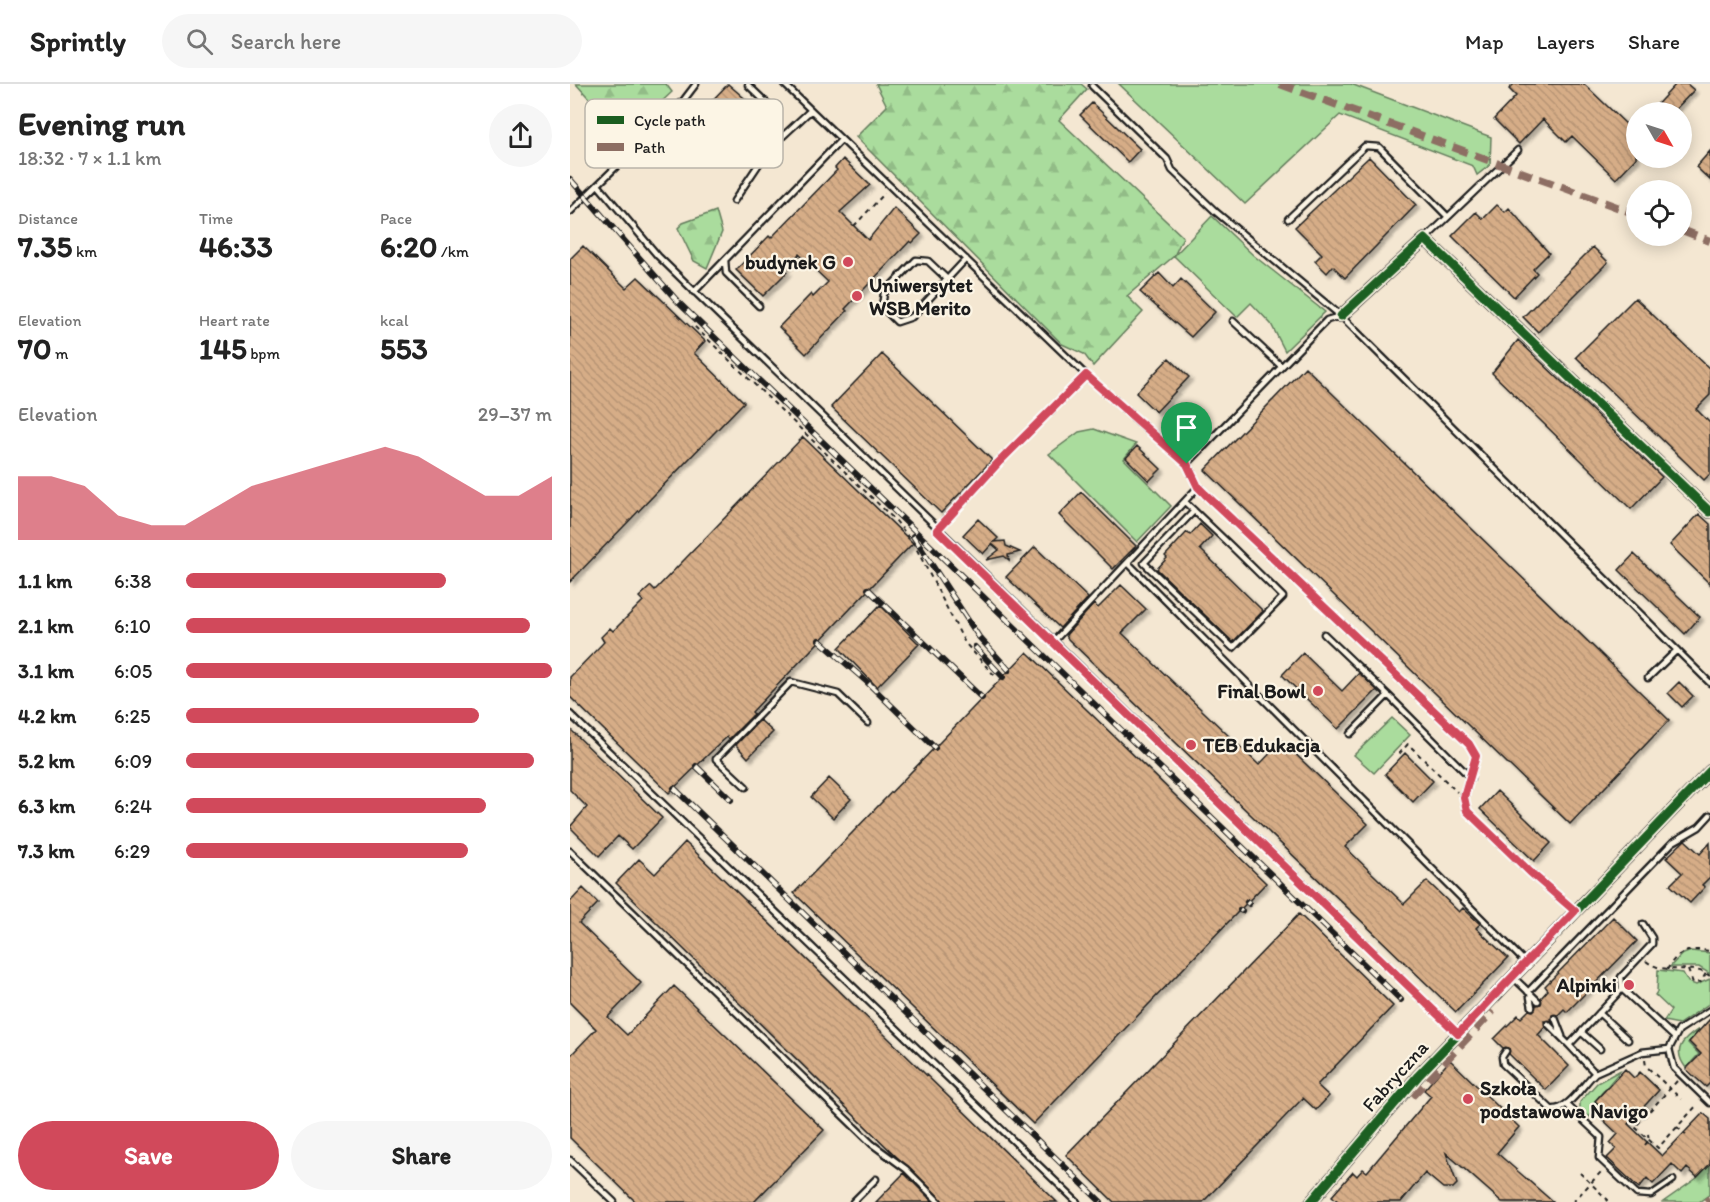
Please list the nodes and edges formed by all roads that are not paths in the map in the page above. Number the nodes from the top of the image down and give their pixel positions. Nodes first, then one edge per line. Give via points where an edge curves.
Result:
1 (696, 84) edge
2 (784, 84) edge
3 (748, 85) edge
4 (1092, 86) dead end
5 (685, 99) edge
6 (763, 99) edge
7 (811, 110) junction
8 (783, 137) edge
9 (841, 140) junction
10 (1518, 150) dead end
11 (615, 168) edge
12 (757, 168) edge
13 (598, 185) junction
14 (734, 201) dead end
15 (570, 212) edge
16 (1448, 217) junction
17 (1288, 219) dead end
18 (1425, 239) junction
19 (966, 258) junction
20 (725, 260) junction
21 (947, 279) junction
22 (694, 292) junction
23 (759, 306) dead end
24 (1341, 316) junction
25 (1233, 321) dead end
26 (1281, 366) junction
27 (1086, 375) junction
28 (1187, 464) junction
29 (1198, 487) junction
30 (1185, 502) junction
31 (1194, 511) junction
32 (1710, 512) edge
33 (937, 530) junction
34 (1128, 563) junction
35 (1324, 634) dead end
36 (1054, 641) junction
37 (1677, 650) junction
38 (1648, 678) dead end
39 (1710, 683) edge
40 (1388, 695) junction
41 (570, 714) edge
42 (868, 723) dead end
43 (1350, 734) dead end
44 (1710, 771) edge
45 (1471, 778) junction
46 (746, 787) dead end
47 (1710, 815) edge
48 (570, 851) edge
49 (1575, 911) junction
50 (1643, 924) dead end
51 (1526, 963) junction
52 (1513, 977) junction
53 (1622, 989) junction
54 (1529, 994) junction
55 (1538, 1001) dead end
56 (1532, 1007) dead end
57 (1710, 1010) edge
58 (1599, 1013) junction
59 (1555, 1018) dead end
60 (1548, 1024) dead end
61 (1581, 1032) junction
62 (1458, 1034) junction
63 (1673, 1036) junction
64 (1563, 1039) junction
65 (1628, 1040) dead end
66 (1569, 1045) junction
67 (1600, 1049) dead end
68 (1669, 1049) junction
69 (1506, 1051) dead end
70 (1595, 1073) junction
71 (1710, 1103) edge
72 (1566, 1104) junction
73 (570, 1160) edge
74 (876, 1179) dead end
75 (1673, 1180) dead end
76 (614, 1202) edge
77 (853, 1202) edge
78 (939, 1202) edge
79 (1077, 1202) edge
80 (1311, 1202) edge

1 - 5 lane
2 - 7 lane
3 - 6 lane
4 - 24 lane via 1216,212
7 - 8 lane
7 - 9 lane
9 - 19 lane
9 - 20 lane
10 - 16 lane
11 - 13 lane
12 - 14 lane
13 - 15 lane
13 - 22 lane
16 - 17 lane via 1379,147 1365,146
16 - 18 lane
18 - 24 street
18 - 32 street
19 - 21 lane
19 - 27 lane
20 - 22 lane
20 - 23 lane via 726,273
21 - 21 lane via 908,320 894,320 882,307 884,293 916,260 928,261
22 - 33 lane
24 - 26 lane via 1327,320
24 - 37 lane
25 - 26 lane
26 - 28 lane
27 - 28 lane
27 - 33 lane
28 - 29 lane
29 - 30 lane
29 - 45 lane via 1469,744 1476,756
30 - 31 lane
30 - 34 lane
31 - 31 lane via 1283,597 1233,648 1144,563
33 - 36 lane
34 - 36 lane
34 - 51 lane
35 - 40 lane
36 - 62 lane
37 - 38 lane
37 - 39 lane
40 - 43 lane
40 - 45 lane
41 - 79 lane
42 - 46 lane via 838,694 791,682 716,759
44 - 49 street, Fabryczna
45 - 49 lane via 1464,797 1471,815
47 - 54 lane via 1699,827 1673,842
48 - 78 lane via 872,1144 906,1169
49 - 51 street, Fabryczna
50 - 53 lane via 1652,944 1621,977
51 - 52 street, Fabryczna
52 - 54 lane
52 - 62 street, Fabryczna
53 - 58 lane
53 - 63 lane
54 - 55 lane
54 - 56 lane
57 - 63 lane
58 - 61 lane
58 - 65 lane
59 - 64 lane
60 - 64 lane
61 - 66 lane
61 - 67 lane
62 - 80 street, Fabryczna
63 - 68 lane
64 - 66 lane
66 - 70 lane
68 - 70 lane via 1642,1052
68 - 71 lane via 1674,1068
69 - 72 lane via 1503,1064 1551,1109
70 - 72 lane
72 - 75 lane via 1601,1137 1599,1158 1637,1194 1651,1195
73 - 76 lane
74 - 77 lane

